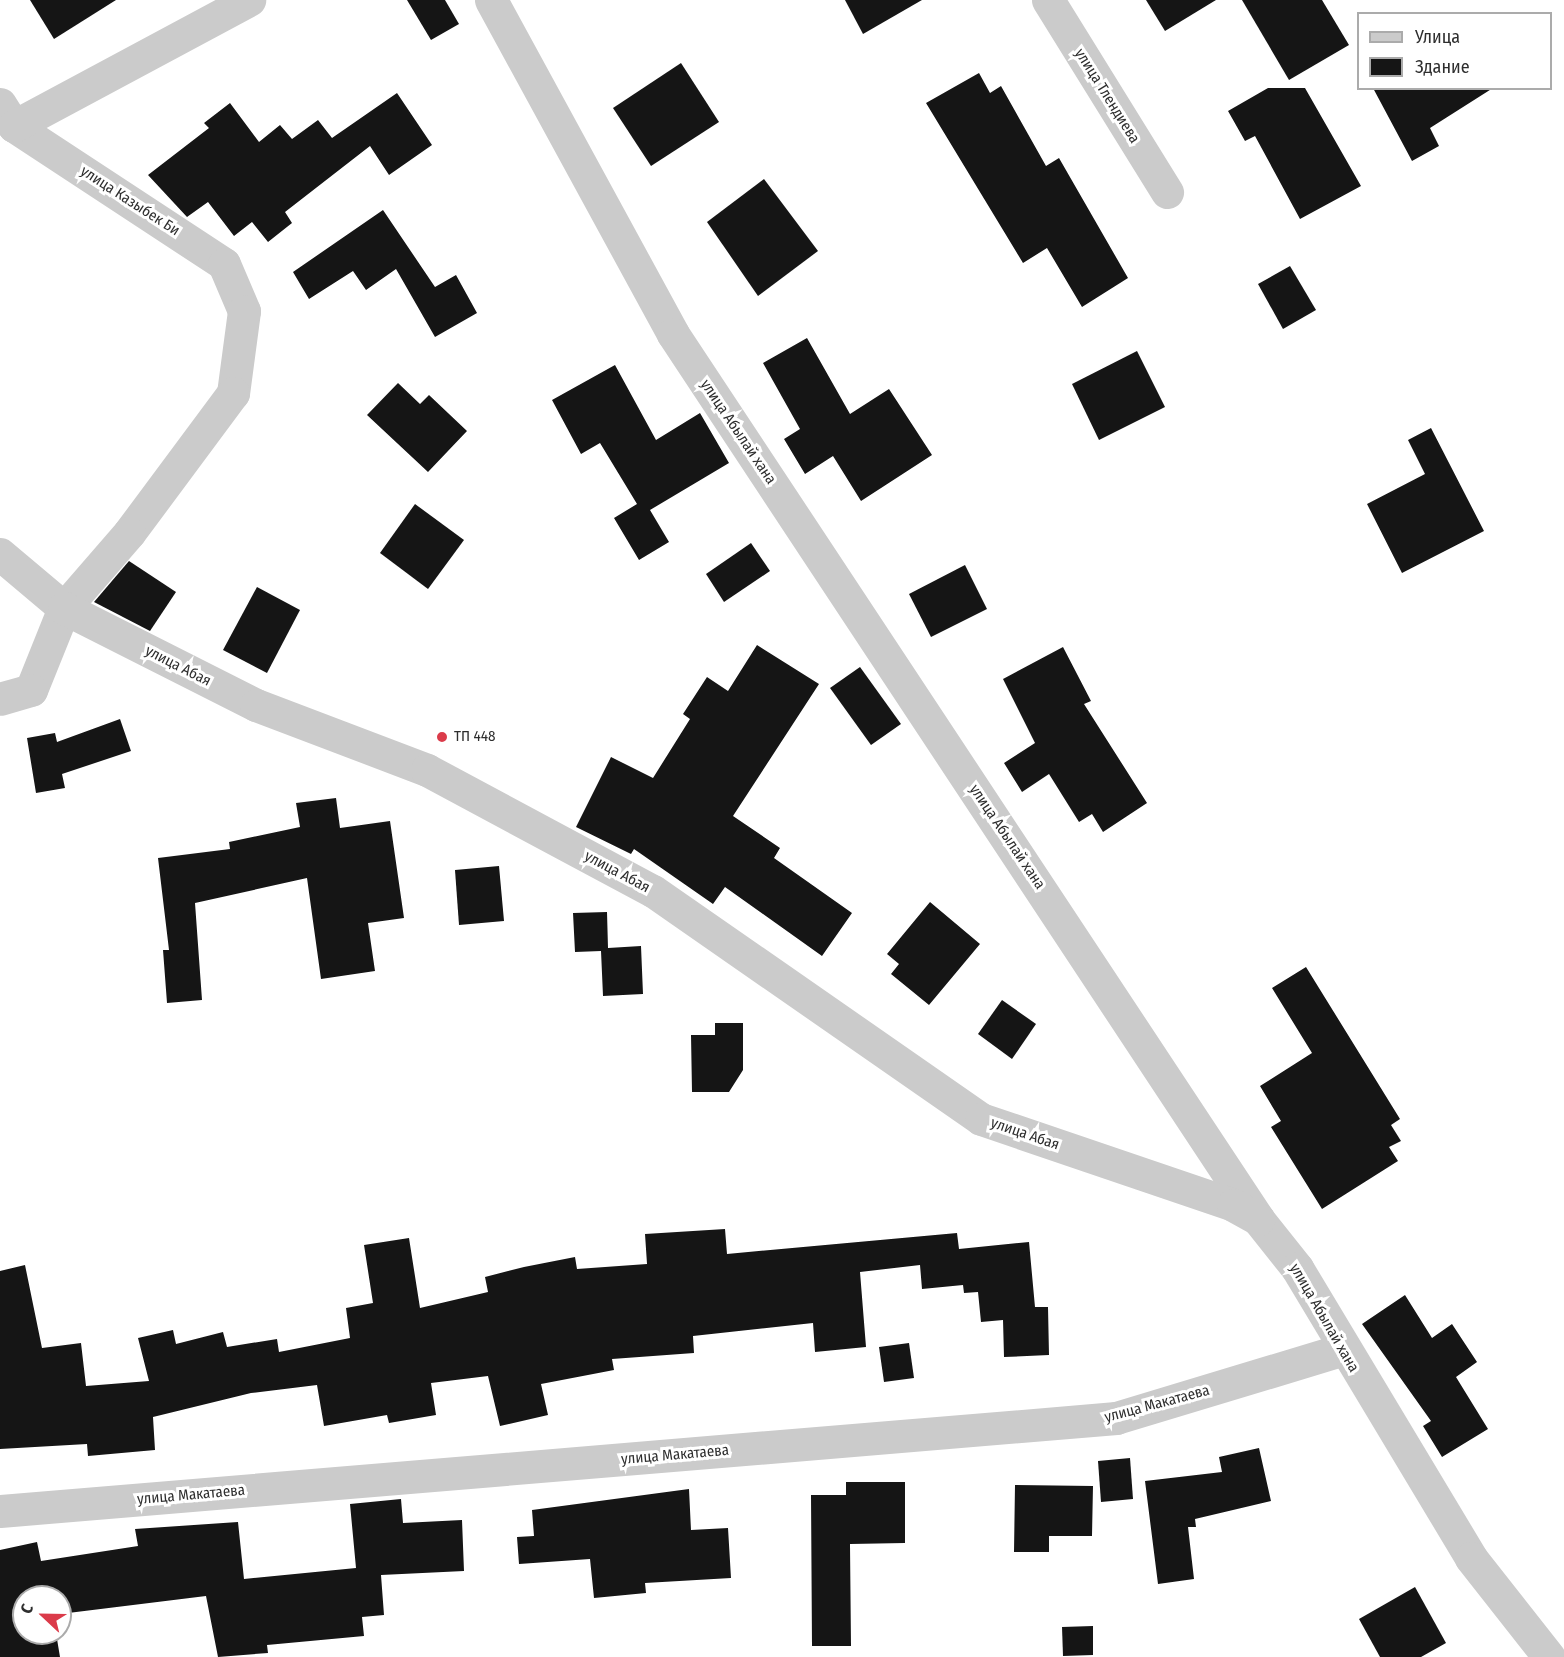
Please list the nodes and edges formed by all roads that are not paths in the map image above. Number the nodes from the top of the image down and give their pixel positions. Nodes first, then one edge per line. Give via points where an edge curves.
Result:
1 (249, 0) edge
2 (491, 0) edge
3 (1048, 0) edge
4 (7, 115) edge
5 (1167, 192) dead end
6 (0, 554) edge
7 (64, 608) junction
8 (0, 699) edge
9 (1258, 1219) junction
10 (1341, 1350) junction
11 (0, 1511) edge
12 (1549, 1657) edge

1 - 4 street
2 - 9 street, улица Абылай хана via 673,334
3 - 5 street, улица Тлендиева
4 - 7 street, улица Казыбек Би via 224,264 244,310 233,393 129,533
6 - 7 street, улица Абая
7 - 8 street via 31,690
7 - 9 street, улица Абая via 256,705 427,770 653,891 981,1119 1233,1205
9 - 10 street, улица Абылай хана via 1296,1268
10 - 11 street, улица Макатаева via 1116,1418
10 - 12 street, улица Абылай хана via 1471,1557

